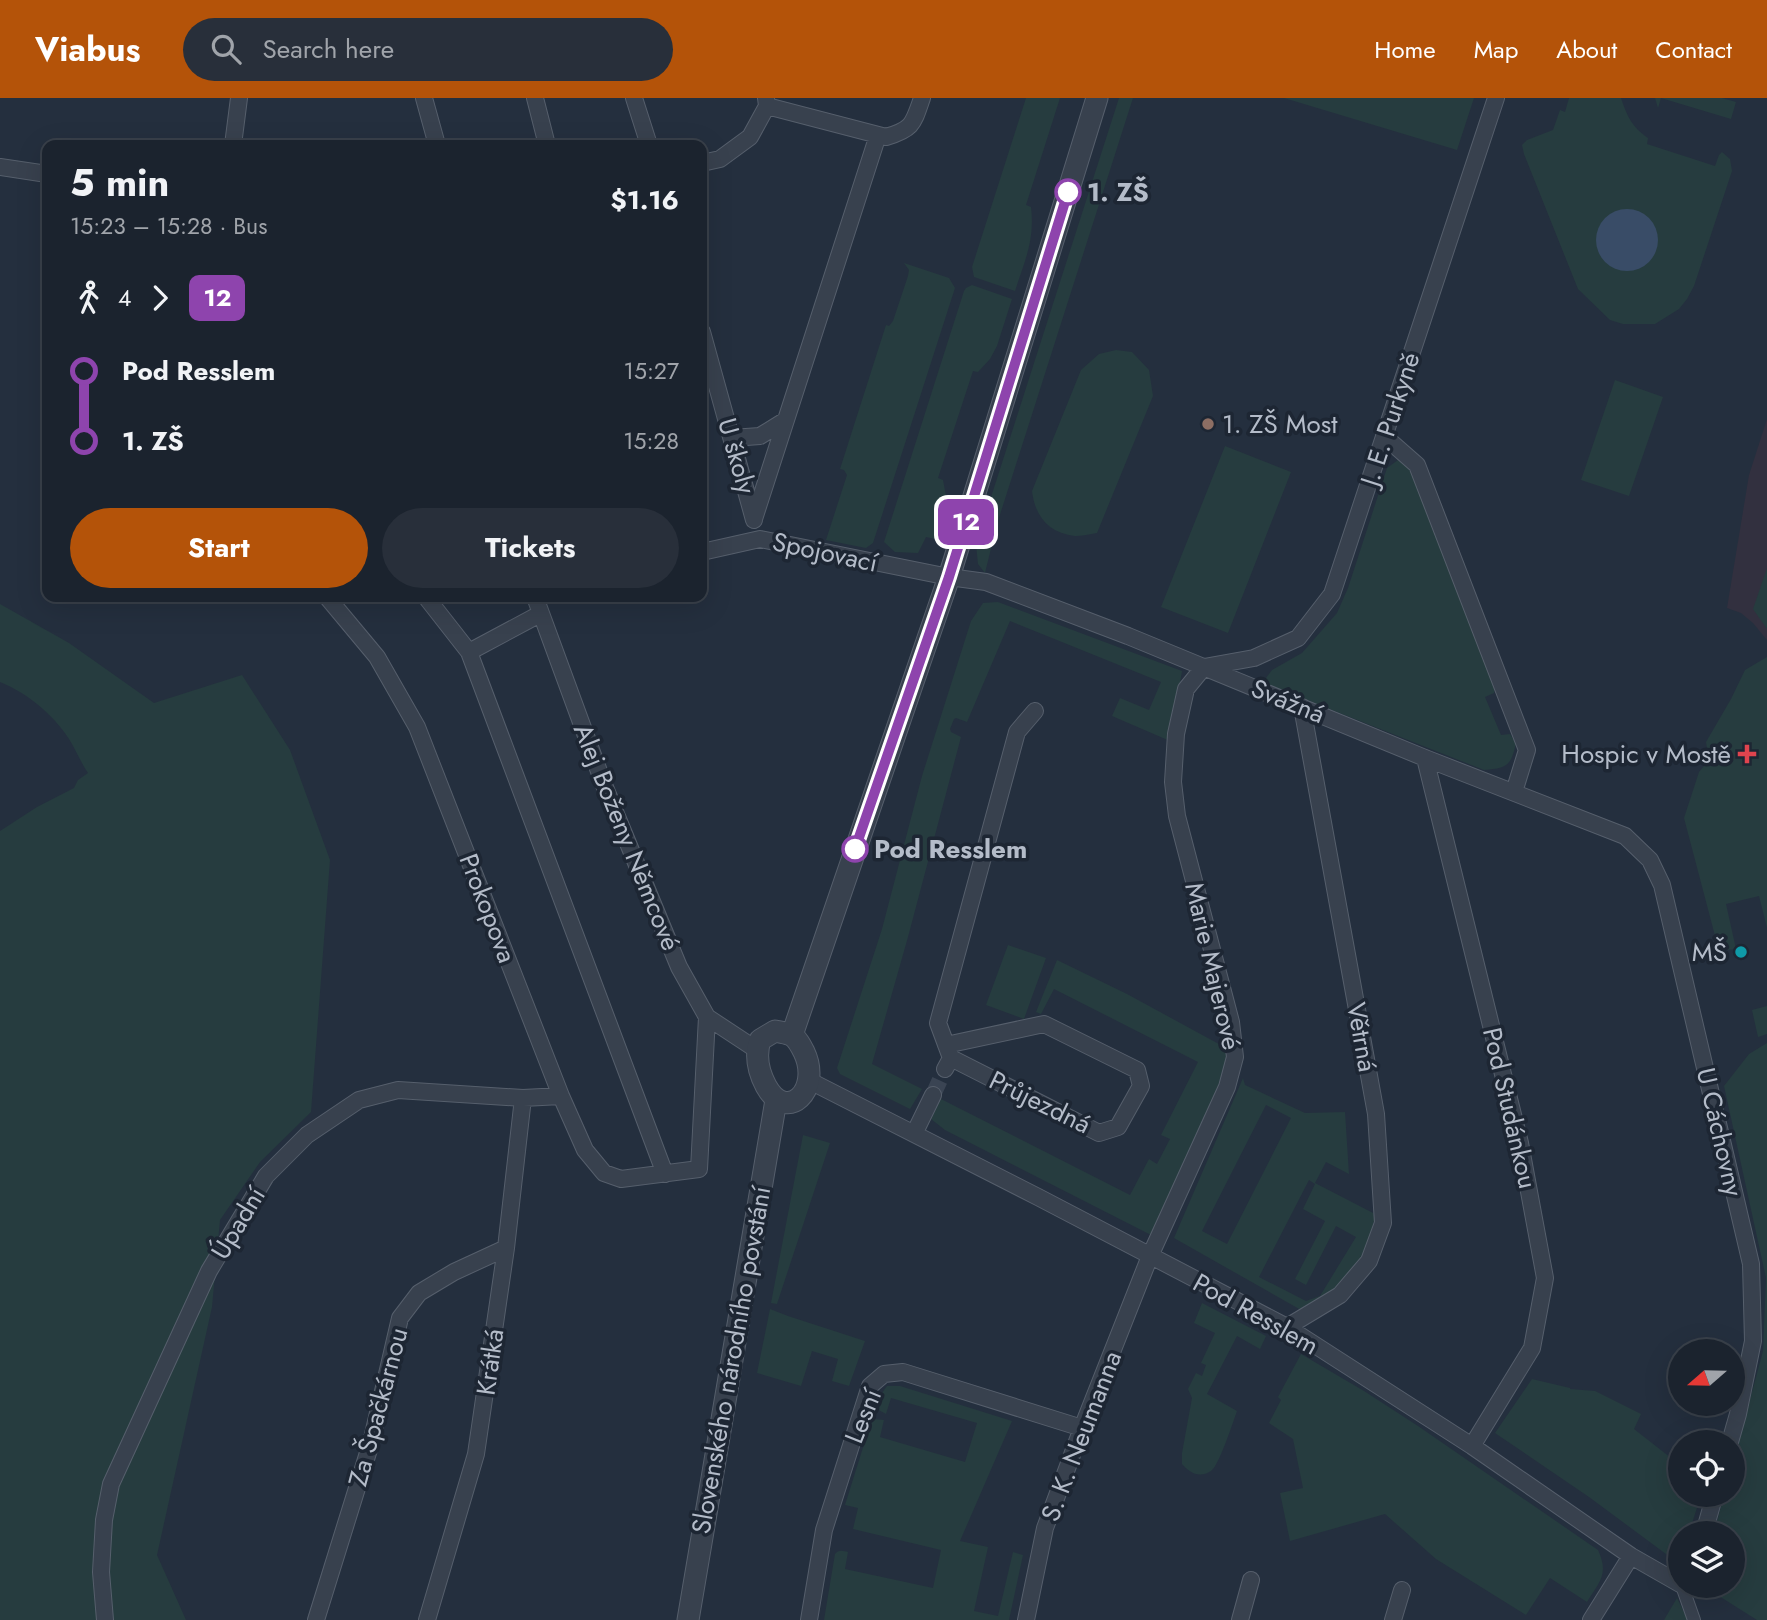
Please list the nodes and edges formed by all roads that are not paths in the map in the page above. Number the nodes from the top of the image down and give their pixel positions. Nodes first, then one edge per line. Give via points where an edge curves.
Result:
1 (239, 98) edge
2 (424, 98) edge
3 (534, 98) edge
4 (634, 98) edge
5 (922, 98) edge
6 (1097, 98) edge
7 (1496, 98) edge
8 (766, 102) edge
9 (878, 135) junction
10 (234, 140) edge
11 (436, 140) edge
12 (546, 140) edge
13 (647, 140) edge
14 (707, 162) edge
15 (0, 167) edge
16 (42, 173) edge
17 (707, 350) edge
18 (786, 420) junction
19 (1384, 436) junction
20 (732, 438) junction
21 (754, 519) junction
22 (760, 539) junction
23 (707, 551) edge
24 (949, 577) junction
25 (331, 602) edge
26 (430, 602) edge
27 (536, 602) edge
28 (540, 614) junction
29 (469, 652) junction
30 (1204, 667) junction
31 (1302, 707) junction
32 (1035, 711) dead end
33 (1425, 758) junction
34 (1514, 792) junction
35 (1625, 836) joint
36 (707, 1017) junction
37 (792, 1035) junction
38 (757, 1050) junction
39 (947, 1057) junction
40 (810, 1081) junction
41 (933, 1095) tunnel mouth
42 (561, 1096) junction
43 (523, 1098) junction
44 (776, 1100) junction
45 (914, 1134) junction
46 (665, 1174) junction
47 (506, 1248) junction
48 (1150, 1256) junction
49 (1287, 1327) junction
50 (1082, 1428) junction
51 (1733, 1430) edge
52 (1472, 1446) junction
53 (1631, 1556) junction
54 (1668, 1577) edge
55 (1251, 1580) dead end
56 (1402, 1590) dead end
57 (1686, 1598) edge
58 (105, 1620) edge
59 (316, 1620) edge
60 (428, 1620) edge
61 (688, 1620) edge
62 (809, 1620) edge
63 (1026, 1620) edge
64 (1240, 1620) edge
65 (1393, 1620) edge
66 (1591, 1620) edge
67 (1694, 1620) edge

1 - 10 street
2 - 11 street
3 - 12 street
4 - 13 street
5 - 9 street via 905,132
6 - 24 street
7 - 19 street, J. E. Purkyně
8 - 9 street
8 - 14 street via 750,137 720,159
9 - 18 street
15 - 16 street
17 - 20 street, U školy
18 - 20 street via 760,436
18 - 21 street
19 - 30 street, J. E. Purkyně via 1332,594 1298,638 1254,657
19 - 34 street via 1417,465 1527,750
20 - 21 street, U školy
21 - 22 street, U školy
22 - 23 street, Spojovací
22 - 24 street, Spojovací
24 - 30 street, Svážná via 986,582
24 - 37 street
25 - 42 street, Prokopova via 377,657 416,727
26 - 29 street
27 - 28 street, Alej Boženy Němcové
28 - 29 street
28 - 36 street, Alej Boženy Němcové via 669,943
29 - 46 street
30 - 31 street, Svážná
30 - 48 street, Marie Majerové via 1186,689 1176,734 1173,782 1177,817 1231,1021 1235,1057 1227,1087
31 - 33 street, Svážná
31 - 49 street, Větrná via 1376,1114 1382,1223 1369,1261 1340,1295
32 - 39 street via 1017,732 938,1023
33 - 34 street, Svážná
33 - 52 street, Pod Studánkou via 1520,1143 1545,1278 1532,1348
34 - 35 street, Svážná
35 - 51 street, U Cáchovny via 1650,860 1662,885 1751,1264 1753,1341
36 - 38 street, Alej Boženy Němcové
36 - 46 street, Prokopova via 699,1169
37 - 38 street via 775,1031 760,1040
37 - 40 street via 807,1058
38 - 44 street via 759,1073
39 - 39 street, Průjezdná via 1099,1133 1118,1127 1141,1086 1137,1070 1044,1024
40 - 44 street via 802,1097 791,1103
40 - 45 street, Pod Resslem
41 - 45 street
42 - 43 street, Úpadní
42 - 46 street, Prokopova via 584,1150 604,1173 621,1179
43 - 47 street, Krátká
43 - 58 street, Úpadní via 398,1090 359,1100 307,1135 266,1176 209,1271 111,1484 101,1572
44 - 61 street, Slovenského národního povstání
45 - 48 street, Pod Resslem
47 - 59 street, Za Špačkárnou via 419,1293 400,1318 371,1443
47 - 60 street, Krátká via 476,1454
48 - 49 street, Pod Resslem
48 - 50 street, S. K. Neumanna
49 - 52 street, Pod Resslem
50 - 62 street, Lesní via 903,1372 884,1374 870,1386 824,1530
50 - 63 street, S. K. Neumanna via 1045,1528
52 - 53 street, Pod Resslem
53 - 54 street, Pod Resslem
53 - 66 street
55 - 64 street
56 - 65 street
57 - 67 street

